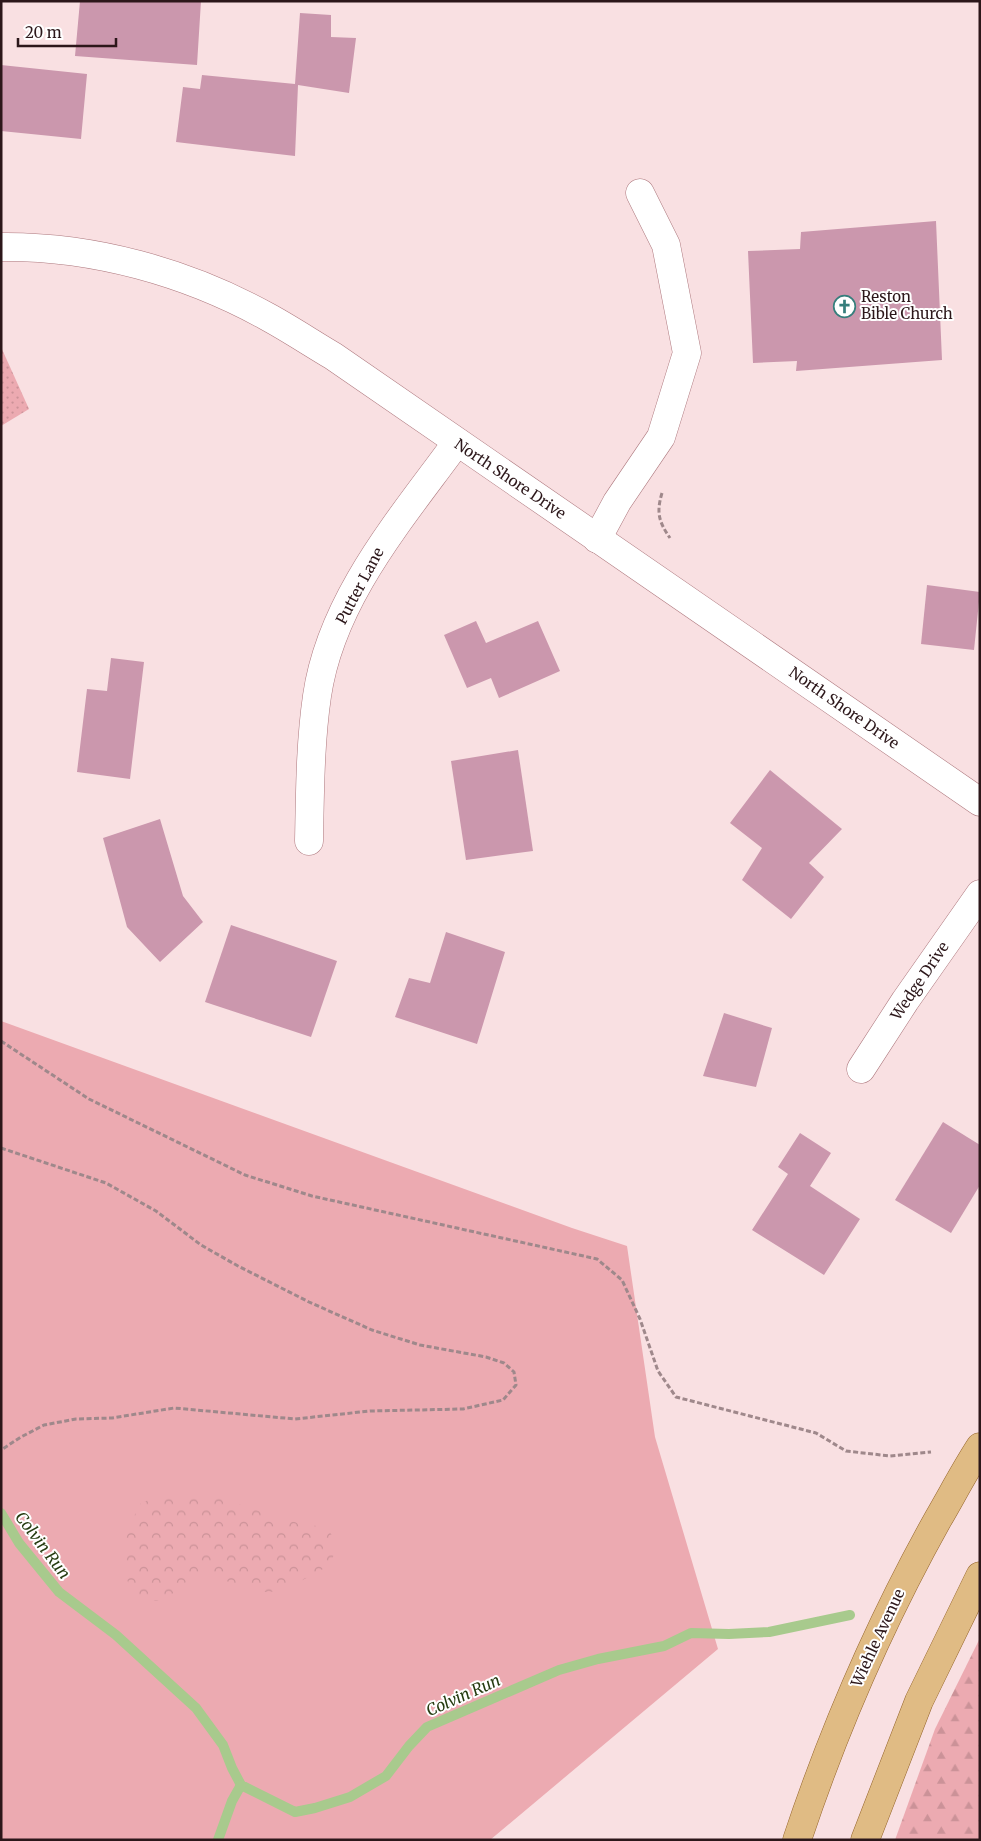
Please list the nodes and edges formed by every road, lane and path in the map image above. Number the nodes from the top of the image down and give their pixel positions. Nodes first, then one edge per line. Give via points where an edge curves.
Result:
1 (640, 193) dead end
2 (1, 247) edge
3 (457, 442) junction
4 (597, 539) junction
5 (980, 802) edge
6 (309, 841) dead end
7 (980, 894) edge
8 (1, 1041) edge
9 (861, 1069) dead end
10 (1, 1148) edge
11 (980, 1447) edge
12 (1, 1450) edge
13 (931, 1452) dead end
14 (980, 1576) edge
15 (797, 1840) edge
16 (865, 1840) edge

1 - 4 street via 666,245 687,353 661,438 617,502
2 - 3 street, North Shore Drive via 92,254 154,269 209,289 267,316 333,356
3 - 4 street, North Shore Drive
3 - 6 street, Putter Lane via 384,542 347,604 328,651 317,696 311,755
4 - 5 street, North Shore Drive
7 - 9 street, Wedge Drive
8 - 13 path via 89,1099 245,1175 312,1196 597,1259 622,1280 658,1371 676,1397 816,1433 846,1451 890,1456
10 - 12 path via 106,1183 238,1266 372,1330 420,1345 504,1363 514,1372 516,1385 503,1400 463,1409 370,1411 296,1419 174,1408 112,1418 76,1419 44,1425
11 - 15 main road, Wiehle Avenue via 912,1567 859,1677
14 - 16 main road via 919,1701

